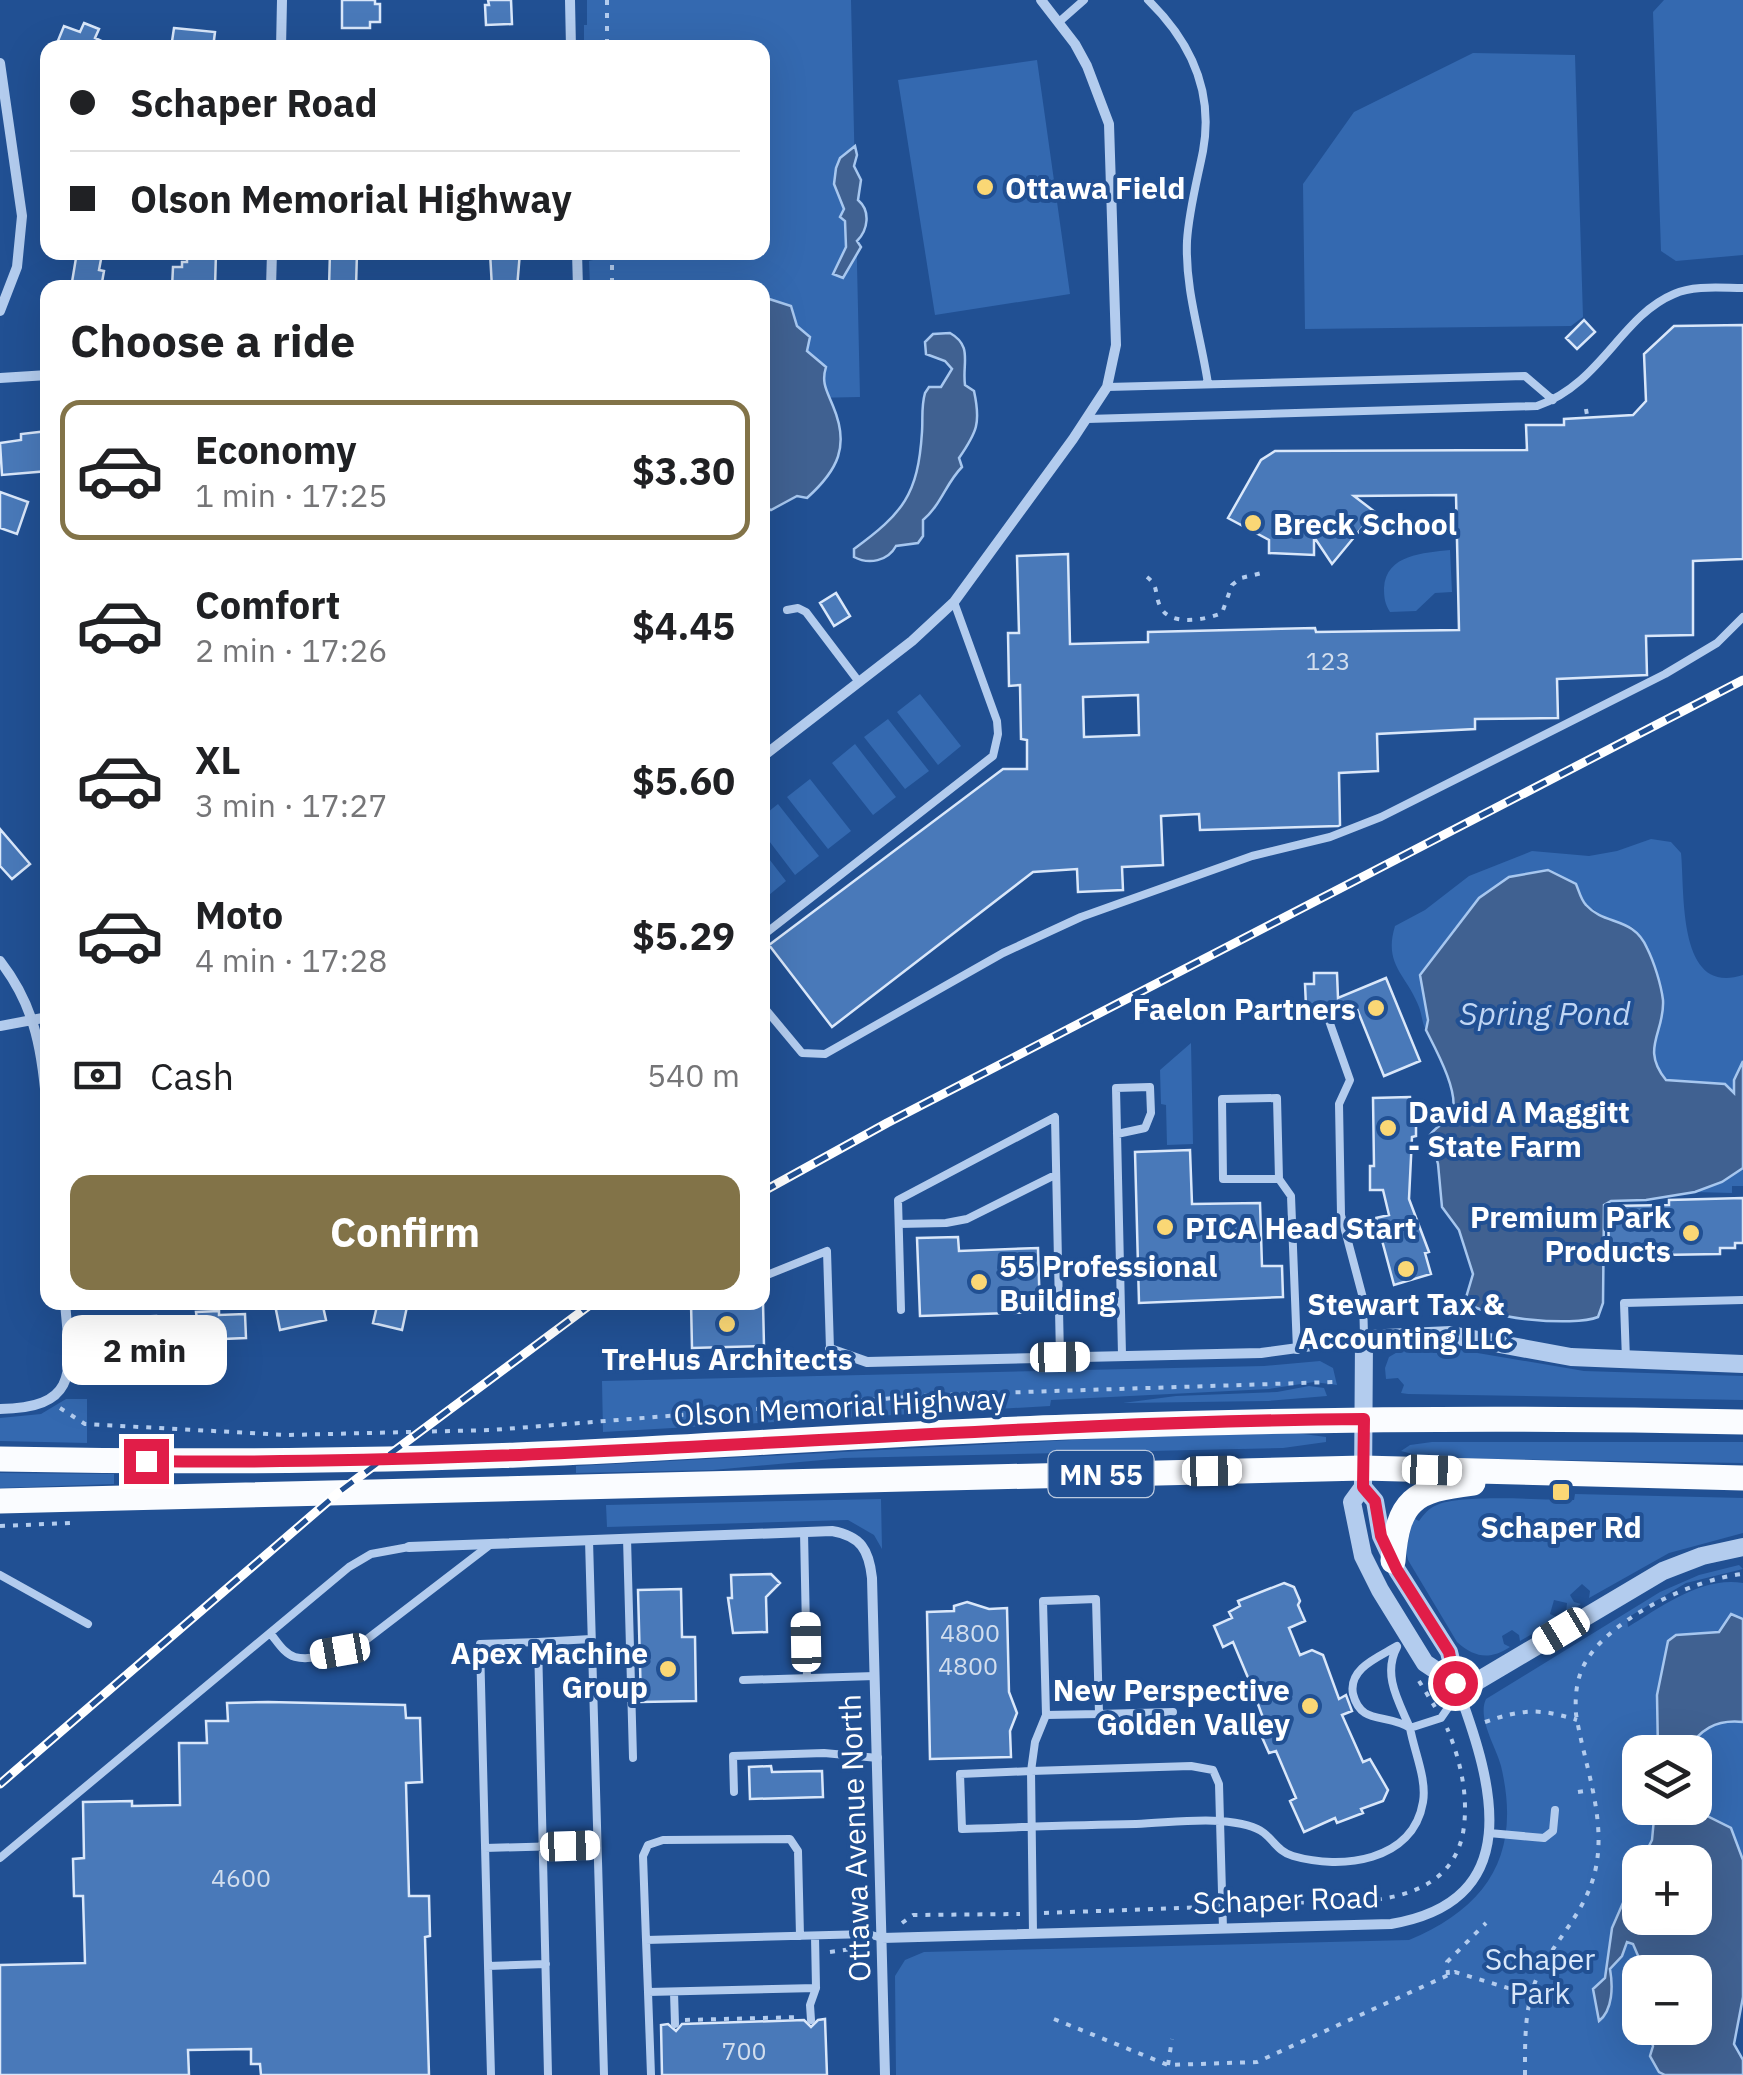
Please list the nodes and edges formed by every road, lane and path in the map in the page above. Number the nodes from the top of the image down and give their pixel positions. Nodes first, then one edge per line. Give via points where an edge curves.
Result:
1 (282, 0) edge
2 (570, 0) edge
3 (607, 0) edge
4 (1041, 0) edge
5 (1084, 0) edge
6 (1148, 0) edge
7 (1059, 22) junction
8 (281, 40) edge
9 (571, 40) edge
10 (607, 40) edge
11 (0, 63) edge
12 (1743, 288) edge
13 (0, 312) edge
14 (40, 376) edge
15 (0, 378) edge
16 (1208, 384) junction
17 (1107, 387) junction
18 (1553, 400) junction
19 (1087, 419) junction
20 (1266, 572) dead end
21 (1147, 577) dead end
22 (954, 602) junction
23 (787, 610) dead end
24 (1743, 617) edge
25 (859, 682) junction
26 (770, 751) edge
27 (770, 930) edge
28 (0, 961) edge
29 (1327, 1015) dead end
30 (770, 1016) edge
31 (40, 1017) edge
32 (31, 1018) junction
33 (0, 1026) edge
34 (40, 1042) edge
35 (1118, 1134) junction
36 (1056, 1175) junction
37 (1279, 1178) junction
38 (899, 1224) junction
39 (770, 1274) edge
40 (1743, 1300) edge
41 (66, 1310) edge
42 (901, 1310) dead end
43 (1364, 1338) junction
44 (830, 1350) joint
45 (1296, 1350) junction
46 (1122, 1356) junction
47 (1060, 1357) junction
48 (1626, 1360) junction
49 (1743, 1364) edge
50 (1333, 1382) dead end
51 (53, 1398) junction
52 (0, 1409) edge
53 (1364, 1419) junction
54 (1743, 1422) edge
55 (0, 1460) edge
56 (1537, 1475) junction
57 (1363, 1478) junction
58 (1743, 1478) edge
59 (0, 1500) edge
60 (804, 1532) junction
61 (627, 1538) junction
62 (588, 1540) junction
63 (491, 1544) junction
64 (410, 1547) joint
65 (1743, 1547) edge
66 (1393, 1561) junction
67 (1743, 1574) edge
68 (0, 1575) edge
69 (88, 1624) dead end
70 (270, 1633) junction
71 (1402, 1638) junction
72 (591, 1639) junction
73 (538, 1642) junction
74 (875, 1676) junction
75 (808, 1678) junction
76 (744, 1680) dead end
77 (1457, 1687) junction
78 (1172, 1712) dead end
79 (1099, 1714) junction
80 (1046, 1716) junction
81 (1577, 1720) junction
82 (1472, 1726) junction
83 (1410, 1728) junction
84 (633, 1758) dead end
85 (878, 1758) junction
86 (1031, 1771) junction
87 (1592, 1790) junction
88 (734, 1792) dead end
89 (1578, 1792) dead end
90 (1554, 1810) dead end
91 (1220, 1821) junction
92 (1032, 1827) junction
93 (1489, 1833) junction
94 (597, 1845) junction
95 (543, 1846) junction
96 (485, 1848) junction
97 (0, 1858) edge
98 (1486, 1923) dead end
99 (1224, 1928) junction
100 (1034, 1933) junction
101 (800, 1936) junction
102 (815, 1936) junction
103 (882, 1938) junction
104 (646, 1940) junction
105 (546, 1964) junction
106 (488, 1966) junction
107 (1448, 1975) junction
108 (816, 1988) junction
109 (648, 1992) junction
110 (674, 1992) junction
111 (1532, 1995) junction
112 (807, 2018) joint
113 (1054, 2019) dead end
114 (679, 2022) joint
115 (1172, 2039) dead end
116 (1168, 2065) junction
117 (491, 2075) edge
118 (548, 2075) edge
119 (604, 2075) edge
120 (650, 2075) edge
121 (884, 2075) edge
122 (1525, 2075) edge

1 - 8 street
2 - 9 street
3 - 10 path
4 - 7 street
5 - 7 lane
6 - 16 lane via 1182,39 1204,91 1206,132 1191,201 1187,266
7 - 17 street via 1088,66 1109,124 1116,323
11 - 13 street via 22,216 17,267
12 - 18 lane via 1674,293 1578,385
14 - 15 street
16 - 17 lane
16 - 18 lane via 1525,376
17 - 19 street
18 - 19 lane via 1500,409
19 - 22 street
20 - 21 path via 1232,586 1222,613 1191,620 1167,616
22 - 25 street
22 - 27 lane via 997,721 993,756
23 - 25 lane via 806,612
24 - 30 lane via 1718,643 1665,674 1396,809 1081,916 825,1054 802,1054
25 - 26 street
28 - 32 street
29 - 43 lane via 1350,1080 1339,1104 1341,1215 1363,1298
31 - 32 street
32 - 33 street
32 - 34 street
35 - 35 lane via 1116,1088 1150,1087 1145,1128
35 - 46 lane
36 - 38 lane via 967,1220
36 - 38 lane via 1054,1117 898,1200
36 - 47 lane
37 - 37 lane via 1277,1098 1222,1099 1223,1179
37 - 45 lane via 1291,1196
38 - 42 lane
39 - 44 lane via 826,1252
40 - 48 lane via 1624,1303
41 - 51 street via 70,1364
43 - 45 street
43 - 48 street via 1451,1334 1542,1353
43 - 53 street, Schaper Road
44 - 47 street via 867,1362
45 - 46 street
46 - 47 street
48 - 49 street
50 - 51 path via 932,1395 492,1430 288,1435 85,1424
51 - 52 street
53 - 54 main road, Olson Memorial Highway / MN 55
53 - 55 main road, Olson Memorial Highway / MN 55 via 1062,1427 516,1456
53 - 57 street, Schaper Road
56 - 57 main road, MN 55
56 - 58 main road, MN 55
56 - 66 main road via 1423,1494 1400,1516
57 - 59 main road, MN 55
57 - 66 street, Schaper Road
57 - 71 street, Schaper Road via 1352,1502 1364,1556
60 - 61 street
60 - 74 street, Ottawa Avenue North via 844,1533 862,1543 870,1561
60 - 75 lane
61 - 62 street
61 - 84 lane
62 - 63 street
62 - 72 lane
63 - 64 street
63 - 70 lane via 362,1643 296,1658
64 - 70 lane via 371,1554 349,1567
65 - 77 street via 1663,1571
66 - 77 street, Schaper Road via 1449,1652
67 - 81 path via 1673,1595 1603,1640 1582,1669
68 - 69 lane
70 - 97 lane
71 - 77 street, Schaper Road
71 - 83 lane via 1391,1672
71 - 83 lane via 1360,1669 1352,1688 1364,1713
72 - 73 lane
72 - 94 lane
73 - 95 lane
73 - 96 lane via 480,1644
74 - 75 lane
74 - 85 street, Ottawa Avenue North
75 - 76 lane
77 - 82 street, Schaper Road
77 - 83 lane via 1441,1718
78 - 79 lane
79 - 80 lane
79 - 80 lane via 1096,1599 1043,1600
80 - 86 lane
81 - 82 path via 1524,1710
81 - 87 path
82 - 93 street, Schaper Road via 1486,1775
83 - 91 lane via 1423,1801 1406,1838 1388,1852 1322,1862 1289,1855 1264,1833
85 - 88 lane via 733,1756
85 - 103 street, Ottawa Avenue North
86 - 91 lane via 1206,1766 1219,1784
86 - 92 lane
86 - 92 lane via 960,1774 962,1829
87 - 89 path
87 - 111 path via 1598,1850 1590,1886
90 - 93 lane via 1553,1831 1544,1838
91 - 92 lane
91 - 99 lane
92 - 100 lane
93 - 99 street, Schaper Road via 1481,1864 1466,1886 1412,1920
94 - 95 lane
94 - 119 lane
95 - 96 lane
95 - 105 lane
96 - 106 lane
98 - 107 path via 1447,1962
99 - 100 street, Schaper Road
100 - 103 street, Schaper Road
101 - 102 lane
101 - 104 lane
101 - 104 lane via 798,1851 790,1840 662,1840 648,1845 643,1856
102 - 103 lane
102 - 108 lane
103 - 121 street, Ottawa Avenue North
104 - 109 lane
105 - 106 lane
105 - 118 lane
106 - 117 lane
107 - 111 path via 1464,1973
107 - 116 path via 1257,2062
108 - 110 lane
108 - 112 lane
109 - 110 lane
109 - 120 lane
110 - 114 lane
111 - 122 path
112 - 114 path
113 - 116 path
115 - 116 path

